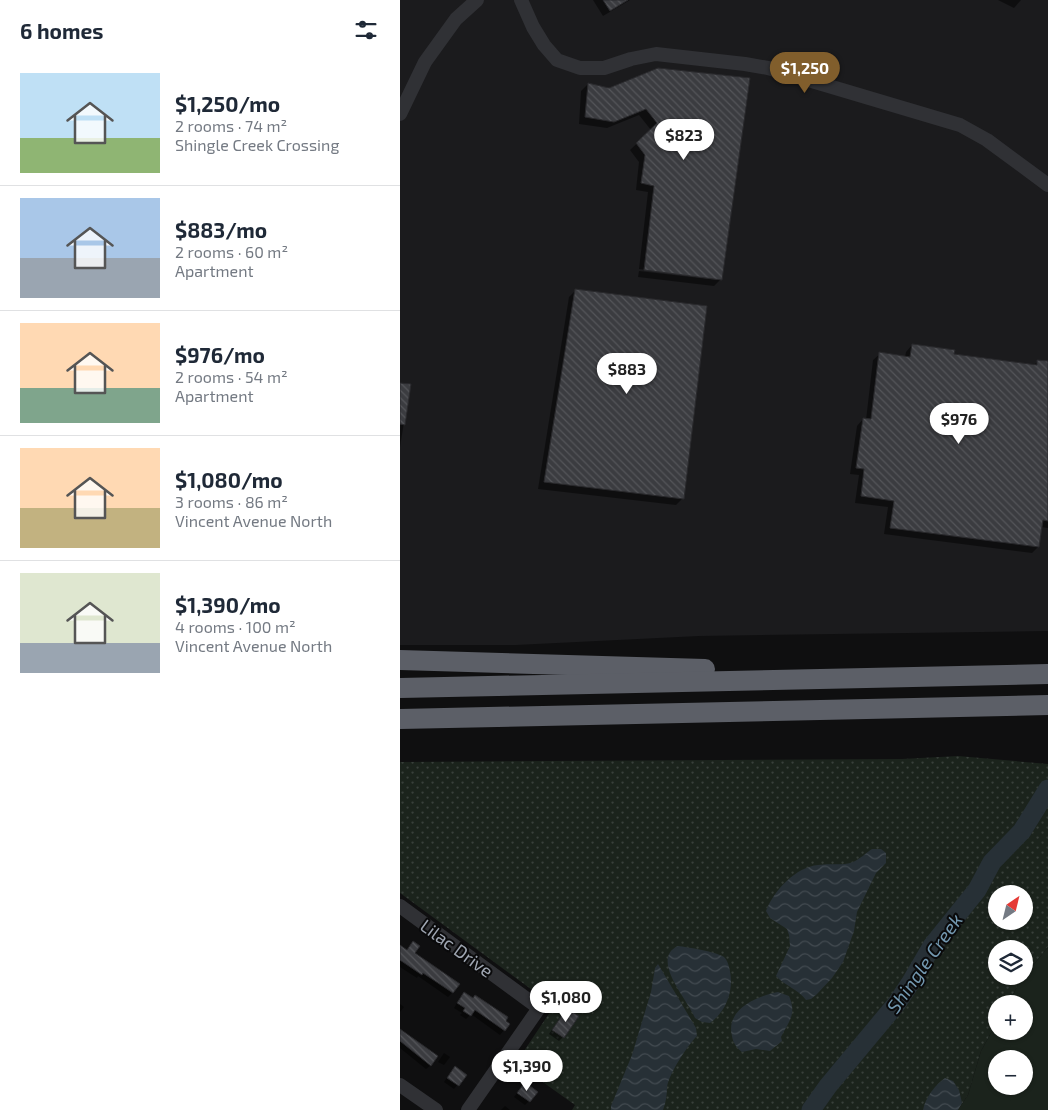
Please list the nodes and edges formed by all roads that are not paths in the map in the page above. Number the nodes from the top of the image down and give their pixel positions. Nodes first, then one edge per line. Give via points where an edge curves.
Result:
1 (477, 0) edge
2 (521, 0) edge
3 (400, 114) edge
4 (1048, 185) edge
5 (400, 660) edge
6 (1048, 674) edge
7 (924, 677) junction
8 (400, 688) edge
9 (1048, 705) edge
10 (505, 717) junction
11 (400, 719) edge
12 (400, 728) edge
13 (400, 906) edge
14 (400, 1085) edge
15 (436, 1110) edge
16 (468, 1110) edge

1 - 3 street via 456,19 425,62
2 - 4 street via 544,45 557,60 580,68 604,68 656,54 768,68 960,125 987,140
5 - 7 highway
6 - 7 highway
7 - 8 highway
9 - 10 highway
10 - 11 highway
10 - 12 highway
13 - 16 street, Lilac Drive via 539,1008
14 - 15 street

